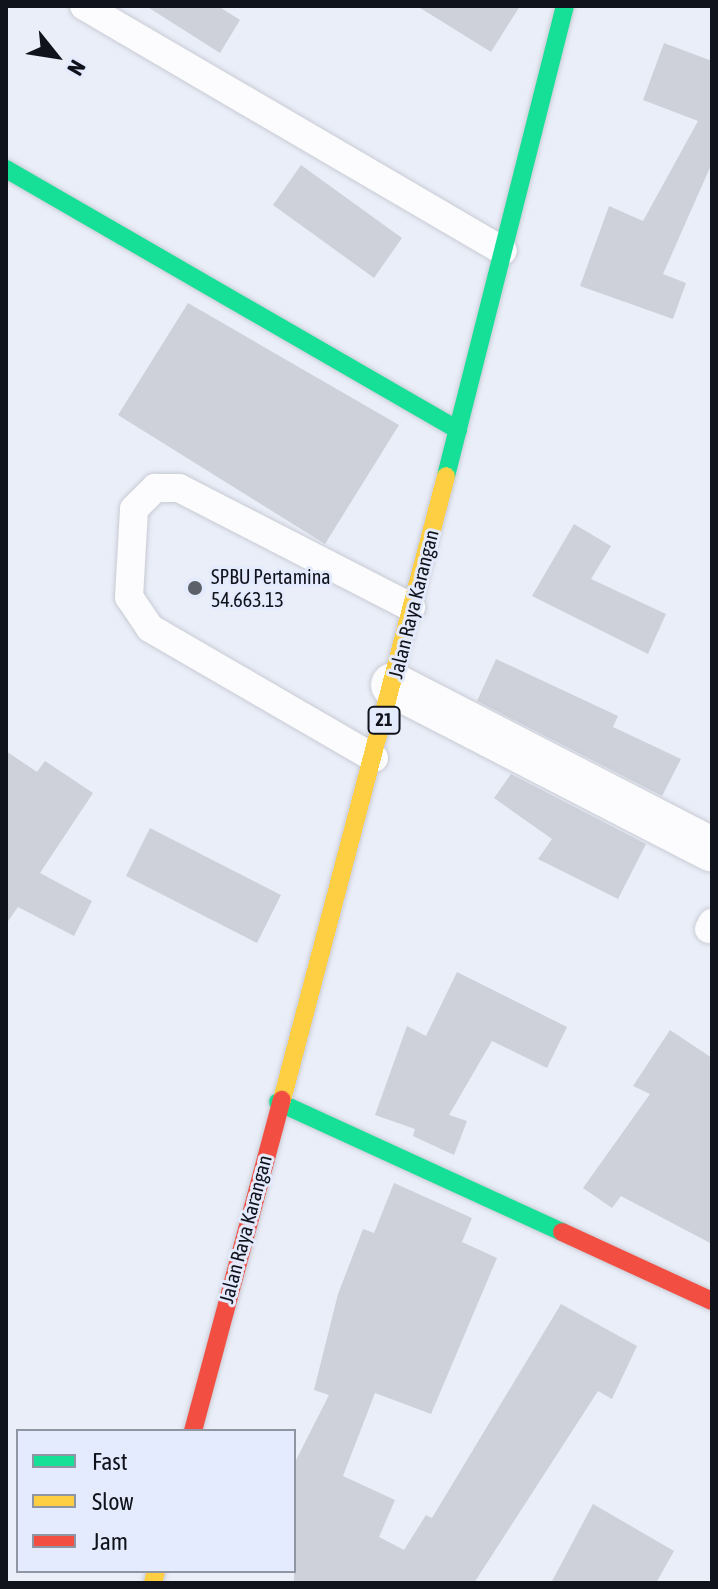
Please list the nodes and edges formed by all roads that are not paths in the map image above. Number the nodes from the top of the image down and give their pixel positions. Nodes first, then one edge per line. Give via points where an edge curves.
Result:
1 (84, 6) edge
2 (565, 6) edge
3 (6, 169) edge
4 (503, 251) junction
5 (452, 428) junction
6 (411, 607) junction
7 (393, 685) junction
8 (374, 758) junction
9 (712, 850) edge
10 (278, 1102) junction
11 (712, 1301) edge
12 (194, 1429) edge

1 - 4 lane
2 - 4 main road, Jalan Raya Karangan / 21
3 - 5 main road
4 - 5 main road, Jalan Raya Karangan / 21
5 - 6 main road, Jalan Raya Karangan / 21
6 - 7 main road, Jalan Raya Karangan / 21
6 - 8 lane via 179,488 155,488 134,509 129,597 150,628
7 - 8 main road, Jalan Raya Karangan / 21
7 - 9 street
8 - 10 main road, Jalan Raya Karangan / 21
10 - 11 main road
10 - 12 main road, Jalan Raya Karangan / 21

